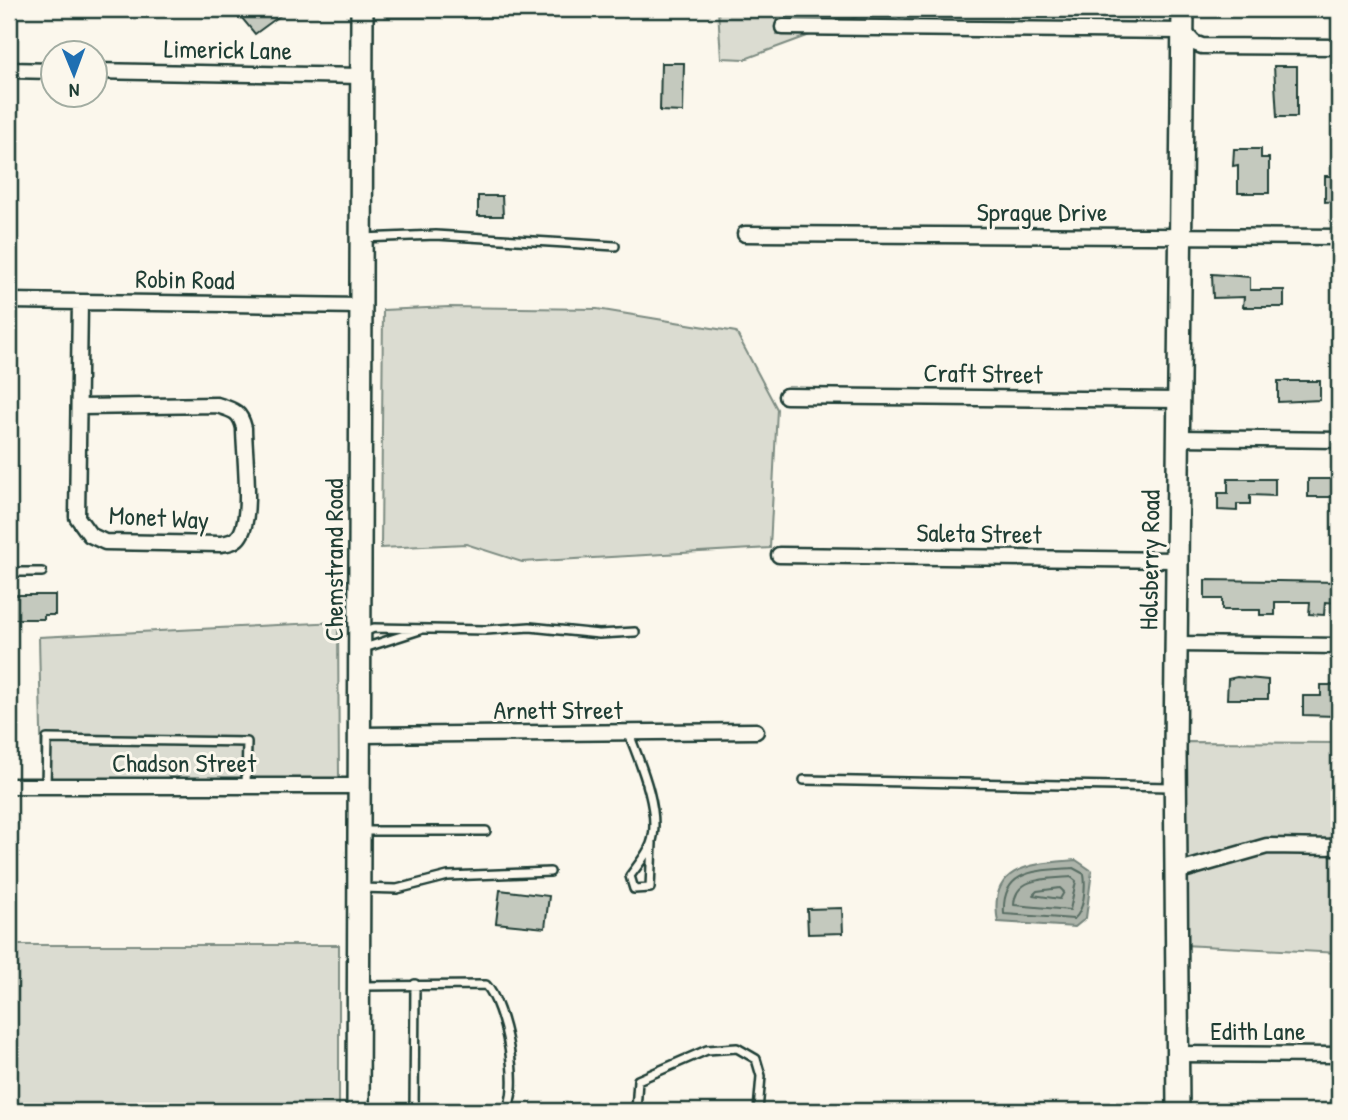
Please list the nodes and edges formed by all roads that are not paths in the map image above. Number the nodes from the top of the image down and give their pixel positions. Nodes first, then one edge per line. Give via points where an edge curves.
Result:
1 (362, 9) edge
2 (1183, 9) edge
3 (783, 27) dead end
4 (1183, 31) junction
5 (1339, 47) edge
6 (9, 70) edge
7 (38, 71) edge
8 (108, 71) edge
9 (362, 76) junction
10 (745, 234) dead end
11 (1181, 235) junction
12 (1339, 237) edge
13 (361, 238) junction
14 (615, 246) dead end
15 (9, 301) edge
16 (80, 302) junction
17 (361, 306) junction
18 (786, 396) dead end
19 (1179, 400) junction
20 (80, 407) junction
21 (1179, 438) junction
22 (1339, 440) edge
23 (779, 555) dead end
24 (1178, 560) junction
25 (9, 572) edge
26 (42, 572) dead end
27 (426, 628) junction
28 (635, 632) dead end
29 (361, 642) junction
30 (1177, 644) junction
31 (1339, 646) edge
32 (757, 731) dead end
33 (629, 734) junction
34 (360, 735) junction
35 (803, 780) dead end
36 (9, 786) edge
37 (46, 786) junction
38 (246, 786) junction
39 (360, 786) junction
40 (1176, 787) junction
41 (360, 831) junction
42 (486, 831) dead end
43 (652, 843) junction
44 (1339, 847) edge
45 (550, 872) dead end
46 (1176, 872) junction
47 (359, 888) junction
48 (415, 985) junction
49 (359, 986) junction
50 (1177, 1054) junction
51 (1339, 1055) edge
52 (358, 1111) edge
53 (414, 1111) edge
54 (505, 1111) edge
55 (636, 1111) edge
56 (758, 1111) edge
57 (1178, 1111) edge

1 - 9 street, Chemstrand Road
2 - 4 street, Holsberry Road
3 - 4 street
4 - 5 street via 1202,46
4 - 11 street, Holsberry Road
6 - 7 street
8 - 9 street, Limerick Lane
9 - 13 street, Chemstrand Road
10 - 11 street, Sprague Drive
11 - 12 street, Sprague Drive
11 - 19 street, Holsberry Road
13 - 14 lane via 436,235
13 - 17 street, Chemstrand Road
15 - 16 street, Robin Road
16 - 17 street, Robin Road
16 - 20 street, Monet Way
17 - 29 street, Chemstrand Road
18 - 19 street, Craft Street
19 - 21 street, Holsberry Road
20 - 20 street, Monet Way via 77,517 90,536 105,542 221,544 240,536 246,520 244,428 235,410 217,405
21 - 22 street
21 - 24 street, Holsberry Road
23 - 24 street, Saleta Street
24 - 30 street, Holsberry Road
25 - 26 lane
27 - 28 lane
27 - 29 lane
27 - 29 lane via 369,628
29 - 34 street, Chemstrand Road
30 - 31 street
30 - 40 street, Holsberry Road
32 - 33 street, Arnett Street
33 - 34 street, Arnett Street
33 - 43 lane via 651,800
34 - 39 street, Chemstrand Road
35 - 40 lane
36 - 37 street, Chadson Street
37 - 38 street, Chadson Street
37 - 38 lane via 47,739 247,742
38 - 39 street, Chadson Street
39 - 41 street, Chemstrand Road
40 - 46 street, Holsberry Road
41 - 42 lane
41 - 47 street, Chemstrand Road
43 - 43 lane via 630,876 634,889 650,888
44 - 46 street via 1268,846
45 - 47 lane via 447,876 397,889
46 - 50 street, Holsberry Road
47 - 49 street, Chemstrand Road
48 - 49 lane
48 - 53 lane
48 - 54 lane via 478,983 491,990 511,1060 512,1101
49 - 52 street, Chemstrand Road
50 - 51 street, Edith Lane
50 - 57 street, Holsberry Road
55 - 56 lane via 638,1080 707,1050 737,1048 756,1059 761,1076

